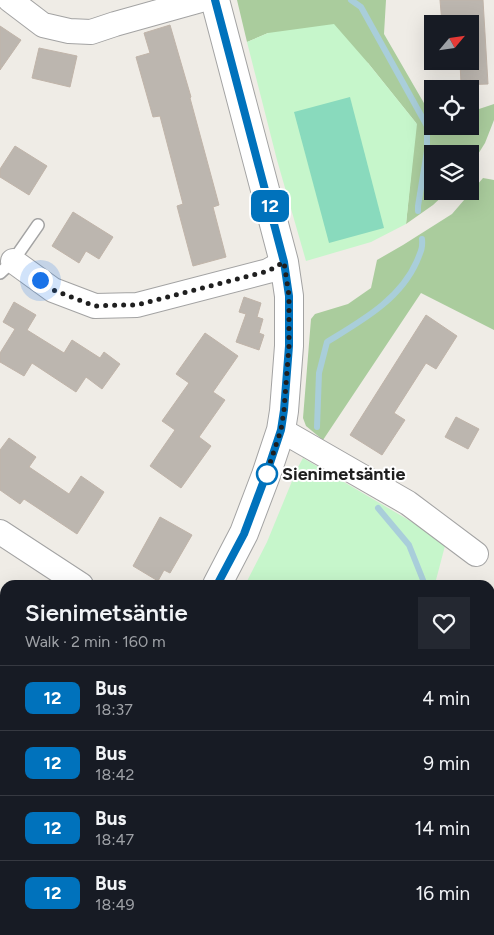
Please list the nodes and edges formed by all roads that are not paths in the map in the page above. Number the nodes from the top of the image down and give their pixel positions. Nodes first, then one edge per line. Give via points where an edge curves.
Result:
1 (10, 0) edge
2 (202, 0) edge
3 (215, 0) edge
4 (38, 225) dead end
5 (284, 262) junction
6 (6, 267) edge
7 (281, 430) junction
8 (0, 532) edge
9 (476, 554) dead end
10 (73, 580) edge
11 (220, 580) edge

1 - 2 street via 43,25 91,32
3 - 5 street
4 - 6 lane
5 - 6 street via 268,271 137,305 95,306
5 - 7 street via 289,296 289,346
7 - 9 street via 408,504
7 - 11 street via 244,534
8 - 10 street

